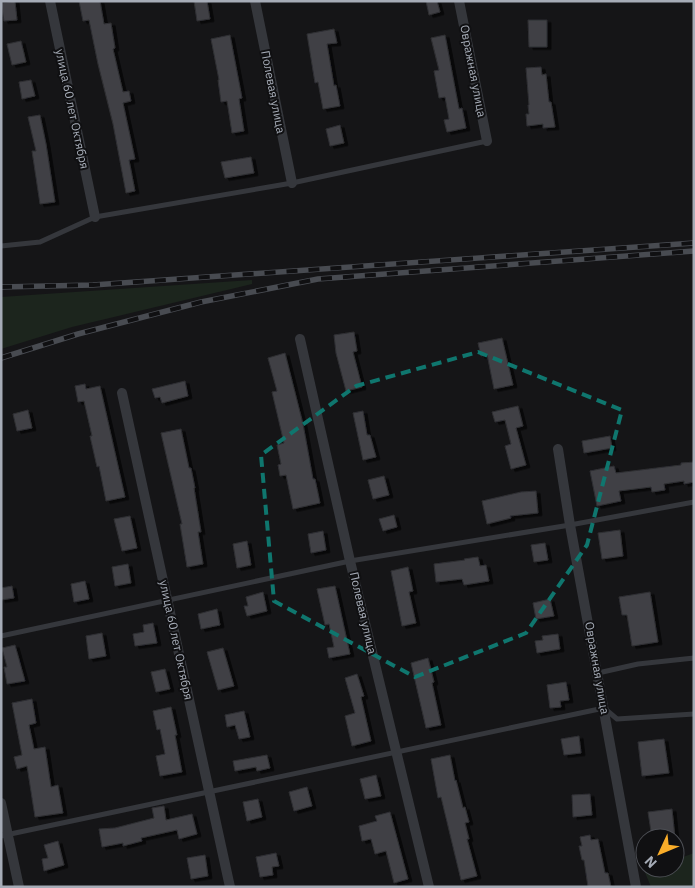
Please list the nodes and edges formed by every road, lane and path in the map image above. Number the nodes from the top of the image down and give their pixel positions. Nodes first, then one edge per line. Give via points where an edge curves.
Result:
1 (50, 1) edge
2 (255, 1) edge
3 (459, 1) edge
4 (486, 141) joint
5 (292, 183) junction
6 (95, 217) junction
7 (1, 246) edge
8 (300, 339) dead end
9 (122, 393) dead end
10 (558, 449) dead end
11 (694, 502) edge
12 (570, 525) junction
13 (350, 561) junction
14 (167, 600) junction
15 (1, 636) edge
16 (694, 658) edge
17 (598, 673) junction
18 (604, 708) junction
19 (694, 714) edge
20 (396, 753) junction
21 (209, 791) junction
22 (1, 803) edge
23 (4, 835) edge
24 (19, 887) edge
25 (230, 887) edge
26 (429, 887) edge
27 (636, 887) edge

1 - 6 street, улица 60 лет Октября
2 - 5 street, Полевая улица
3 - 4 street, Овражная улица
4 - 5 lane
5 - 6 lane
6 - 7 lane via 40,242
8 - 13 street, Полевая улица
9 - 14 street, улица 60 лет Октября
10 - 12 street, Овражная улица
11 - 12 lane
12 - 13 lane
12 - 17 street, Овражная улица
13 - 14 lane
13 - 20 street, Полевая улица
14 - 15 lane
14 - 21 street, улица 60 лет Октября
16 - 17 lane via 638,664
17 - 18 street, Овражная улица
18 - 19 lane via 617,719
18 - 20 lane
18 - 27 street, Овражная улица
20 - 21 lane
20 - 26 street, Полевая улица
21 - 23 lane
21 - 25 street, улица 60 лет Октября
22 - 23 street
23 - 24 street

